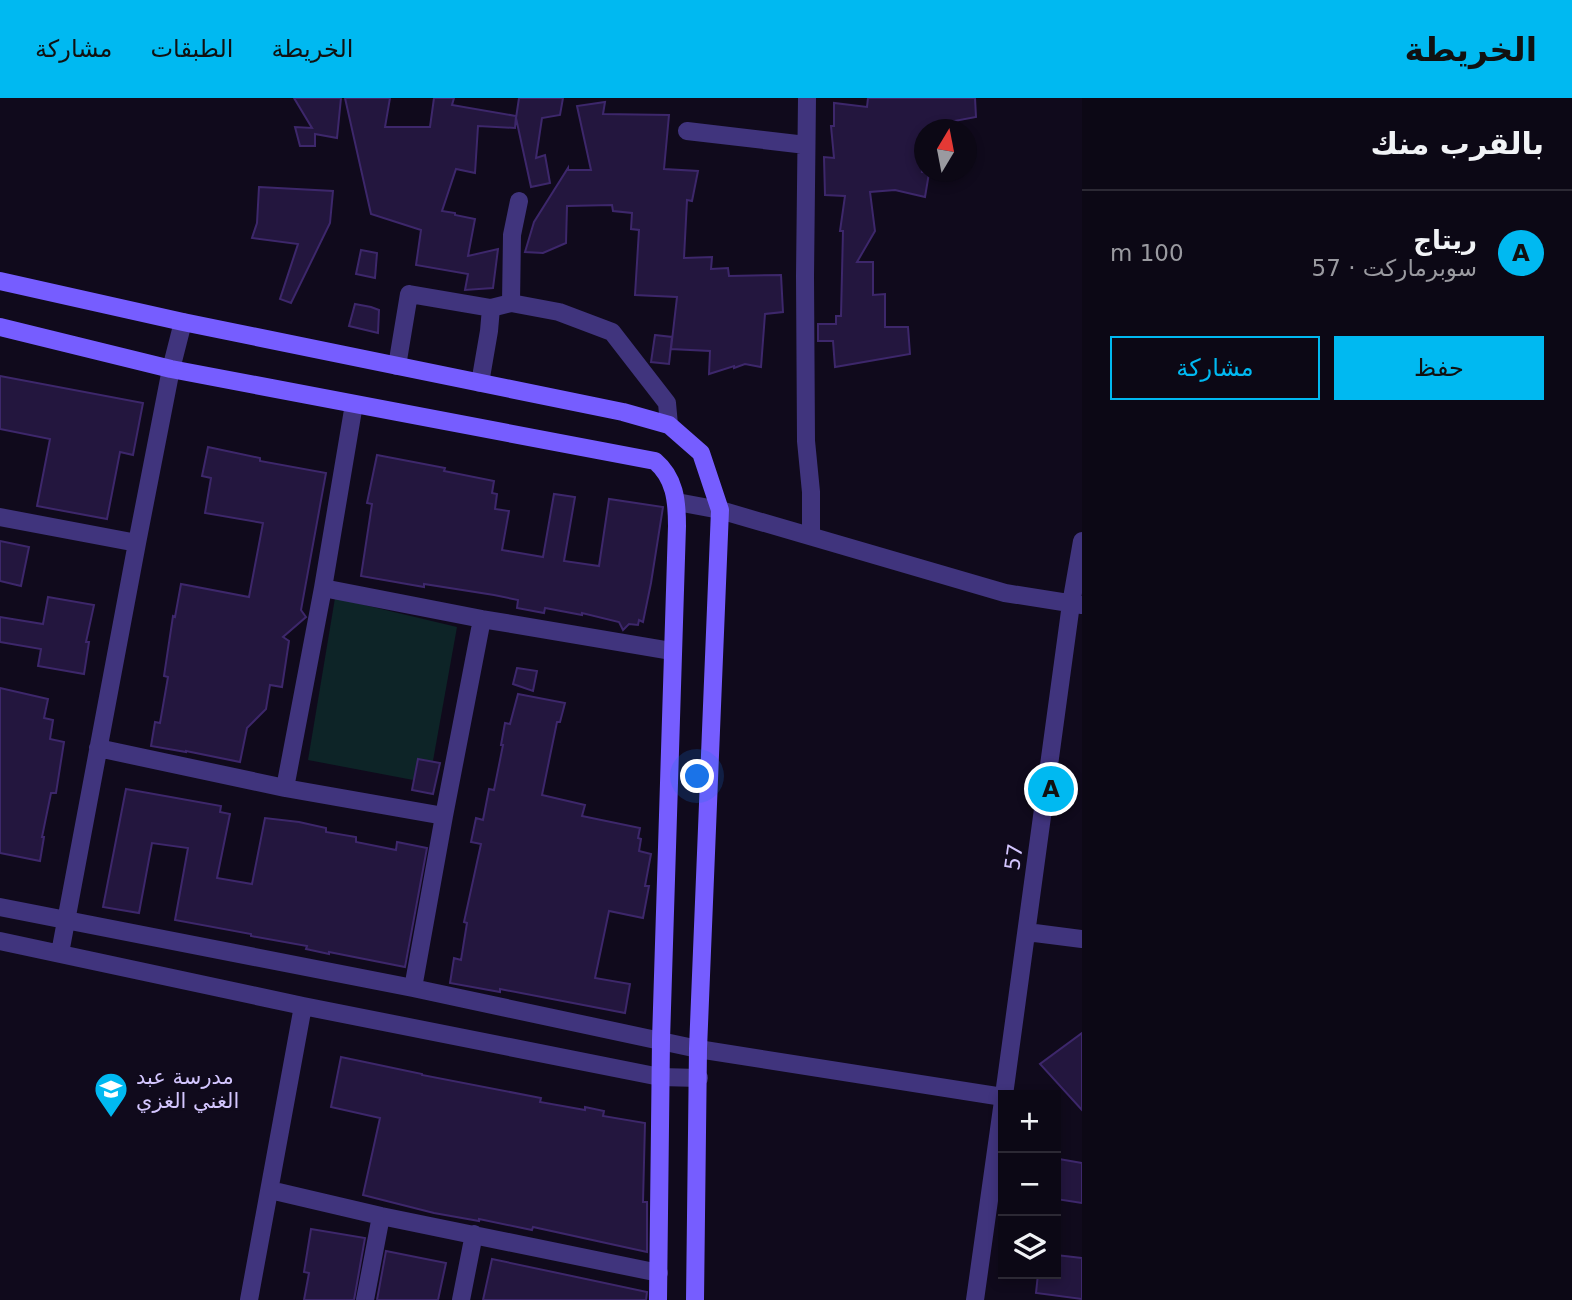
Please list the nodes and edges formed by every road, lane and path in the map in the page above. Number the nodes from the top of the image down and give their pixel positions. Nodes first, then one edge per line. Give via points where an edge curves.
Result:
1 (807, 98) edge
2 (687, 131) dead end
3 (807, 145) junction
4 (519, 201) dead end
5 (0, 281) edge
6 (511, 303) junction
7 (491, 308) junction
8 (183, 322) junction
9 (0, 327) edge
10 (397, 366) junction
11 (171, 369) junction
12 (480, 383) junction
13 (354, 404) junction
14 (669, 425) junction
15 (677, 502) junction
16 (720, 510) junction
17 (0, 517) edge
18 (811, 536) junction
19 (1082, 541) edge
20 (137, 543) junction
21 (323, 588) junction
22 (1077, 604) edge
23 (482, 619) junction
24 (672, 651) junction
25 (98, 748) junction
26 (285, 788) junction
27 (444, 816) junction
28 (0, 907) edge
29 (67, 921) junction
30 (1027, 932) junction
31 (1082, 939) edge
32 (0, 942) edge
33 (60, 953) junction
34 (413, 988) junction
35 (303, 1006) junction
36 (661, 1040) junction
37 (698, 1049) junction
38 (660, 1077) junction
39 (699, 1078) junction
40 (1005, 1090) edge
41 (998, 1097) edge
42 (998, 1140) edge
43 (270, 1190) junction
44 (381, 1216) junction
45 (474, 1234) junction
46 (659, 1273) junction
47 (249, 1300) edge
48 (365, 1300) edge
49 (461, 1300) edge
50 (658, 1300) edge
51 (695, 1300) edge
52 (975, 1300) edge

1 - 3 street
2 - 3 street
3 - 18 street via 806,442
4 - 6 street via 512,235
5 - 8 main road
6 - 7 street
6 - 14 street via 559,312 612,332 667,403
7 - 10 street via 409,294
7 - 12 street
8 - 10 main road
8 - 11 street
9 - 11 main road
10 - 12 main road
11 - 13 main road
11 - 20 street
12 - 14 main road
13 - 15 main road via 655,461 666,470
13 - 21 street
14 - 16 main road via 701,453
15 - 16 street
15 - 24 main road
16 - 18 street
16 - 37 main road
17 - 20 street
18 - 22 street via 1005,593
19 - 22 street, 57
20 - 25 street
21 - 23 street
21 - 26 street
22 - 30 street, 57
23 - 24 street
23 - 27 street
24 - 36 main road
25 - 26 street
25 - 29 street
26 - 27 street
27 - 34 street
28 - 29 street
29 - 33 street
29 - 34 street
30 - 31 street
30 - 40 street, 57
32 - 33 street
33 - 35 street
34 - 36 street
35 - 38 street
35 - 43 street
36 - 37 street
36 - 38 main road
37 - 39 main road
37 - 41 street
38 - 39 street
38 - 46 main road
39 - 51 main road
42 - 52 street, 57
43 - 44 street
43 - 47 street
44 - 45 street
44 - 48 street
45 - 46 street
45 - 49 street
46 - 50 main road

